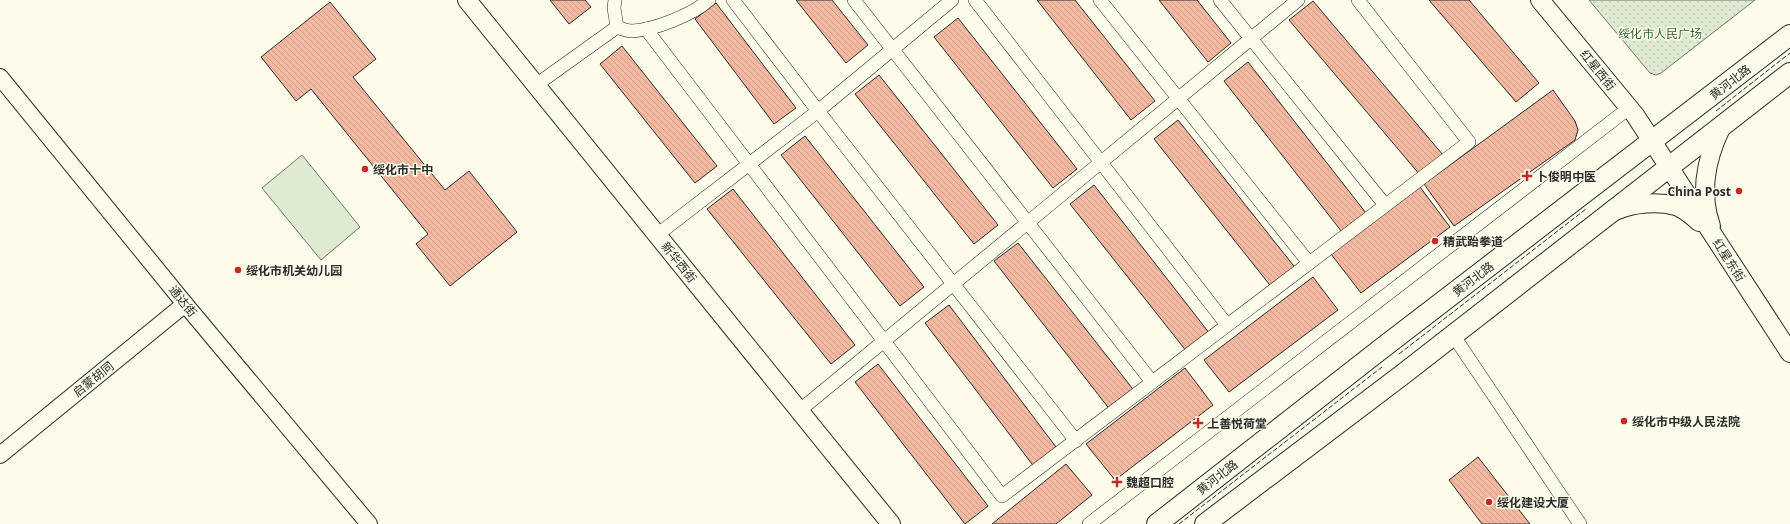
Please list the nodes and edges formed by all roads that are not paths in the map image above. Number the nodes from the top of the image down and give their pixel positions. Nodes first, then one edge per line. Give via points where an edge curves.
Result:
1 (467, 0) edge
2 (615, 0) edge
3 (709, 0) edge
4 (733, 0) edge
5 (854, 0) edge
6 (952, 0) edge
7 (975, 0) edge
8 (1100, 0) edge
9 (1220, 0) edge
10 (1298, 0) edge
11 (1358, 0) edge
12 (1540, 0) edge
13 (617, 27) junction
14 (646, 29) junction
15 (1790, 35) edge
16 (1251, 38) junction
17 (892, 50) junction
18 (1790, 73) edge
19 (0, 77) edge
20 (536, 85) junction
21 (1178, 98) junction
22 (1629, 108) junction
23 (818, 111) junction
24 (1721, 128) junction
25 (1652, 141) junction
26 (1101, 162) junction
27 (749, 165) junction
28 (1668, 167) junction
29 (1385, 205) junction
30 (1606, 215) junction
31 (1027, 223) junction
32 (657, 235) junction
33 (1716, 240) junction
34 (1309, 263) junction
35 (953, 284) junction
36 (185, 304) junction
37 (1227, 325) junction
38 (1453, 335) junction
39 (883, 341) junction
40 (1790, 353) edge
41 (1152, 382) junction
42 (799, 410) junction
43 (1076, 441) junction
44 (0, 455) edge
45 (369, 524) edge
46 (891, 524) edge
47 (1089, 524) edge
48 (1157, 524) edge
49 (1206, 524) edge
50 (1580, 524) edge

1 - 20 main road, 新华西街
2 - 13 street
3 - 14 street via 680,17
4 - 23 street
5 - 17 street
6 - 17 street
7 - 26 street
8 - 21 street
9 - 16 street
10 - 16 street
11 - 29 street via 1469,142
12 - 22 main road, 红星西街
13 - 14 street via 630,31
13 - 20 street
14 - 27 street
15 - 25 main road, 黄河北路
16 - 21 street
16 - 29 street
17 - 23 street
17 - 31 street
18 - 24 main road
19 - 36 street, 通达街
20 - 32 main road, 新华西街
21 - 26 street
21 - 34 street
22 - 25 main road, 红星西街
22 - 47 street
23 - 27 street
23 - 35 street
24 - 28 main road
24 - 33 main road via 1709,156 1705,183 1710,222
25 - 28 main road, 红星东街
25 - 48 main road, 黄河北路 via 1381,348
26 - 31 street
26 - 37 street
27 - 32 street
27 - 39 street
28 - 30 main road
28 - 33 main road, 红星东街
29 - 34 street
30 - 33 main road via 1643,203 1677,206
30 - 38 main road
31 - 35 street
31 - 41 street
32 - 42 main road, 新华西街
33 - 40 main road, 红星东街
34 - 37 street
35 - 39 street
35 - 43 street
36 - 44 street, 启蒙胡同
36 - 45 street, 通达街
37 - 41 street
38 - 49 main road
38 - 50 street
39 - 42 street
39 - 43 street via 1002,496
41 - 43 street
42 - 46 main road, 新华西街

